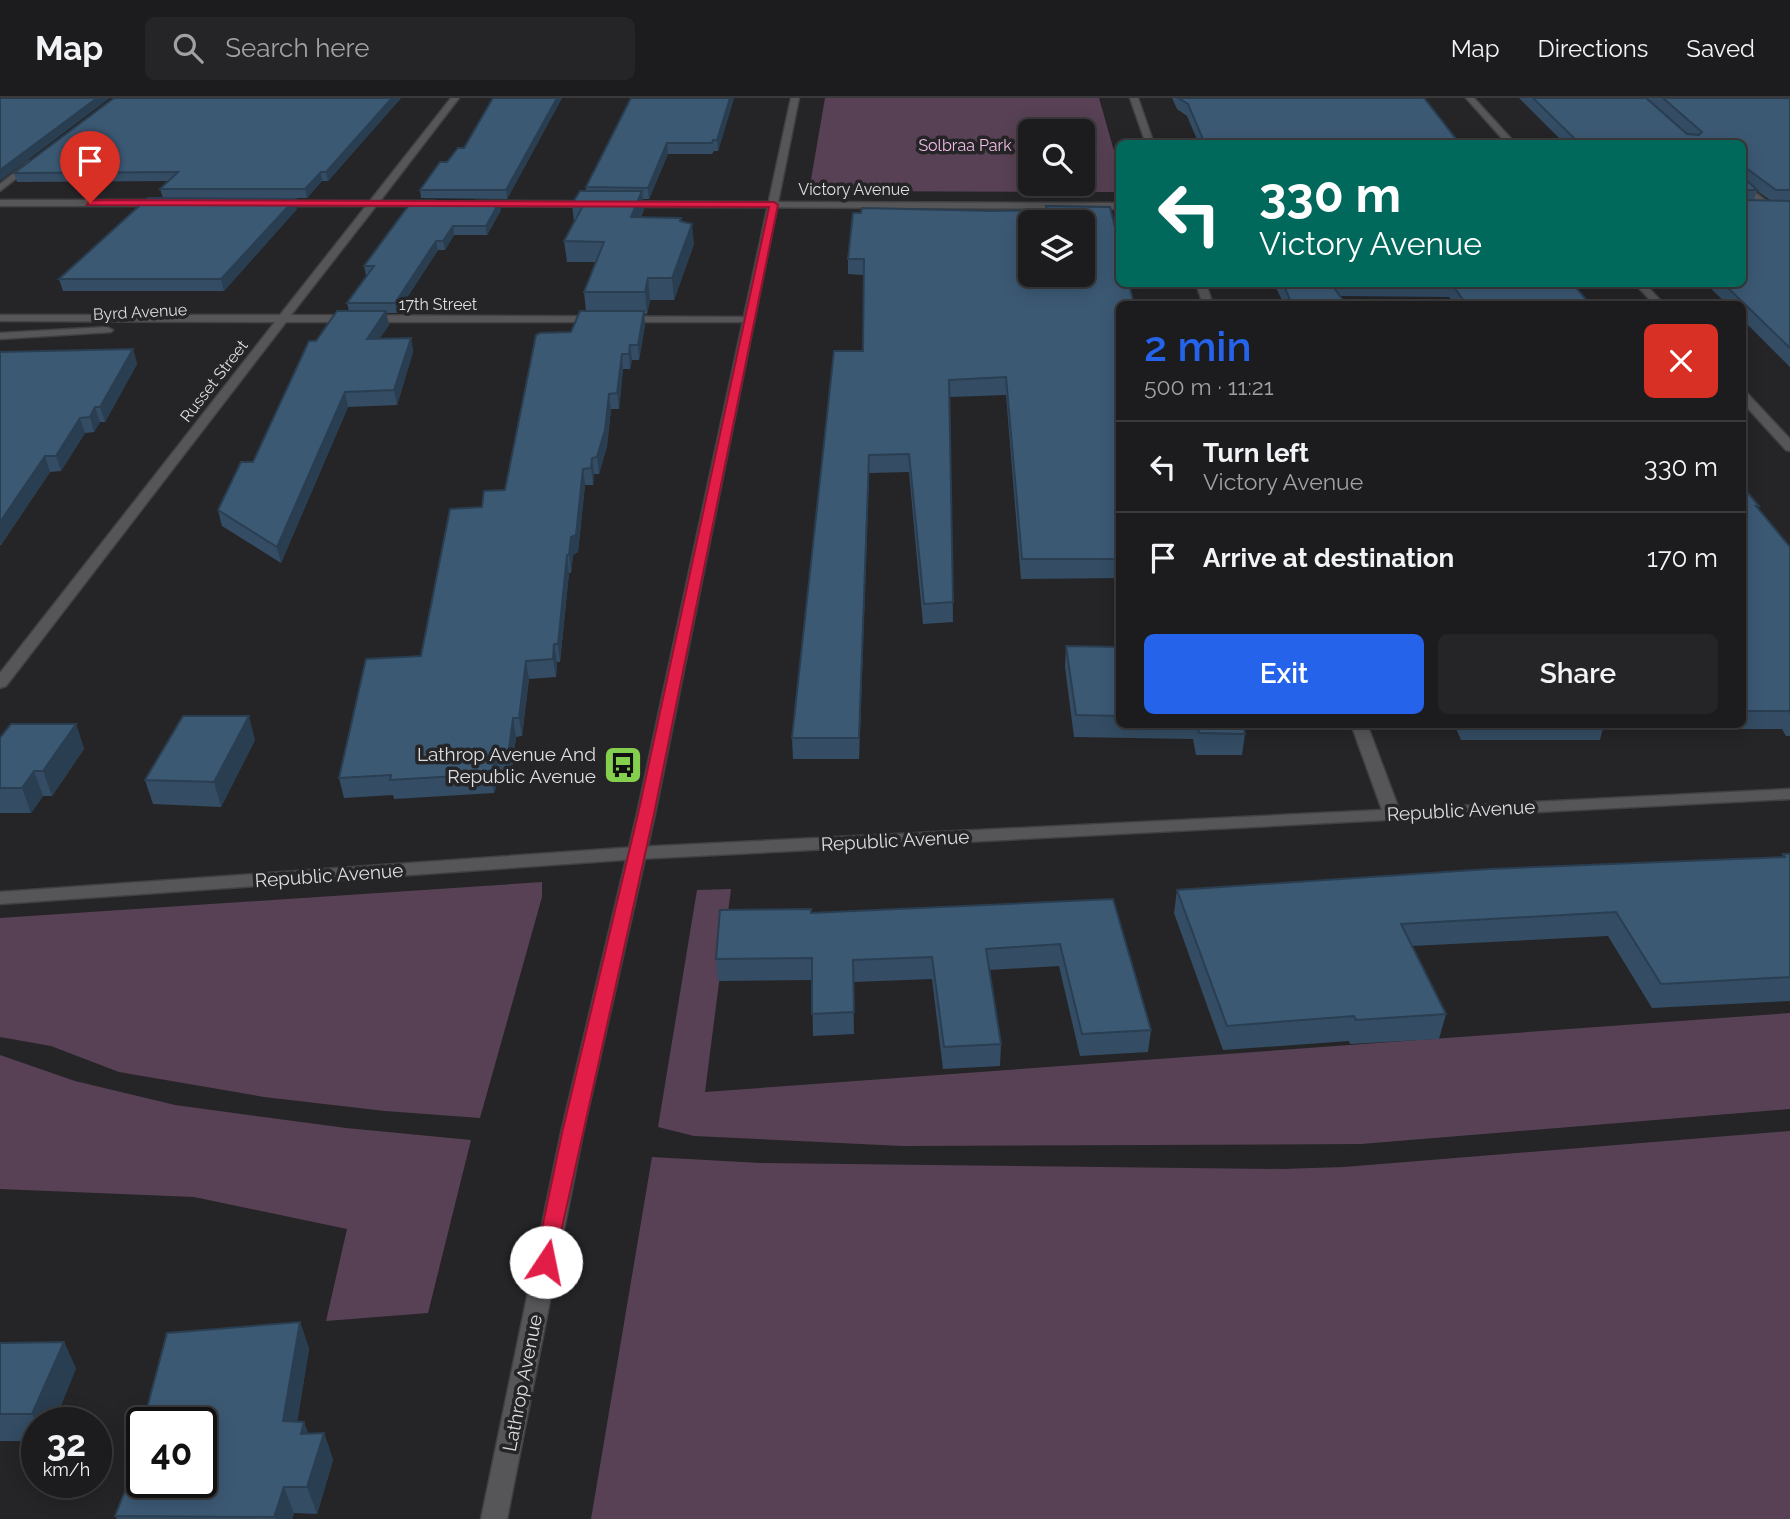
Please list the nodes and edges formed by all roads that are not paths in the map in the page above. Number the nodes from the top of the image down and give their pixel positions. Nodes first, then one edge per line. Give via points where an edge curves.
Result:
1 (455, 98) edge
2 (795, 98) edge
3 (1134, 98) edge
4 (1470, 98) edge
5 (1149, 140) edge
6 (1508, 140) edge
7 (43, 155) edge
8 (0, 188) edge
9 (1746, 188) edge
10 (0, 203) edge
11 (172, 203) edge
12 (267, 203) edge
13 (374, 204) junction
14 (443, 204) edge
15 (471, 204) edge
16 (774, 205) junction
17 (1116, 206) edge
18 (1756, 208) edge
19 (1643, 287) edge
20 (1656, 301) edge
21 (0, 318) edge
22 (281, 320) junction
23 (750, 320) junction
24 (0, 336) edge
25 (1746, 399) edge
26 (1790, 447) edge
27 (0, 683) edge
28 (1360, 728) edge
29 (1790, 794) edge
30 (1392, 814) junction
31 (637, 853) junction
32 (0, 898) edge
33 (494, 1519) edge

1 - 13 street, Russet Street
2 - 16 street, Lathrop Avenue
3 - 5 street
4 - 6 street
7 - 8 street
9 - 18 street via 1775,208
10 - 11 street
12 - 13 street
13 - 14 street
13 - 22 street, Russet Street
15 - 16 street, Victory Avenue
16 - 17 street, Victory Avenue
16 - 23 street, Lathrop Avenue
19 - 20 street
21 - 22 street, 17th Street
22 - 23 street, 17th Street
22 - 24 street, Byrd Avenue
22 - 27 street, Russet Street
23 - 31 street, Lathrop Avenue
25 - 26 street
28 - 30 street
29 - 30 street, Republic Avenue
30 - 31 street, Republic Avenue
31 - 32 street, Republic Avenue
31 - 33 street, Lathrop Avenue via 572,1133

